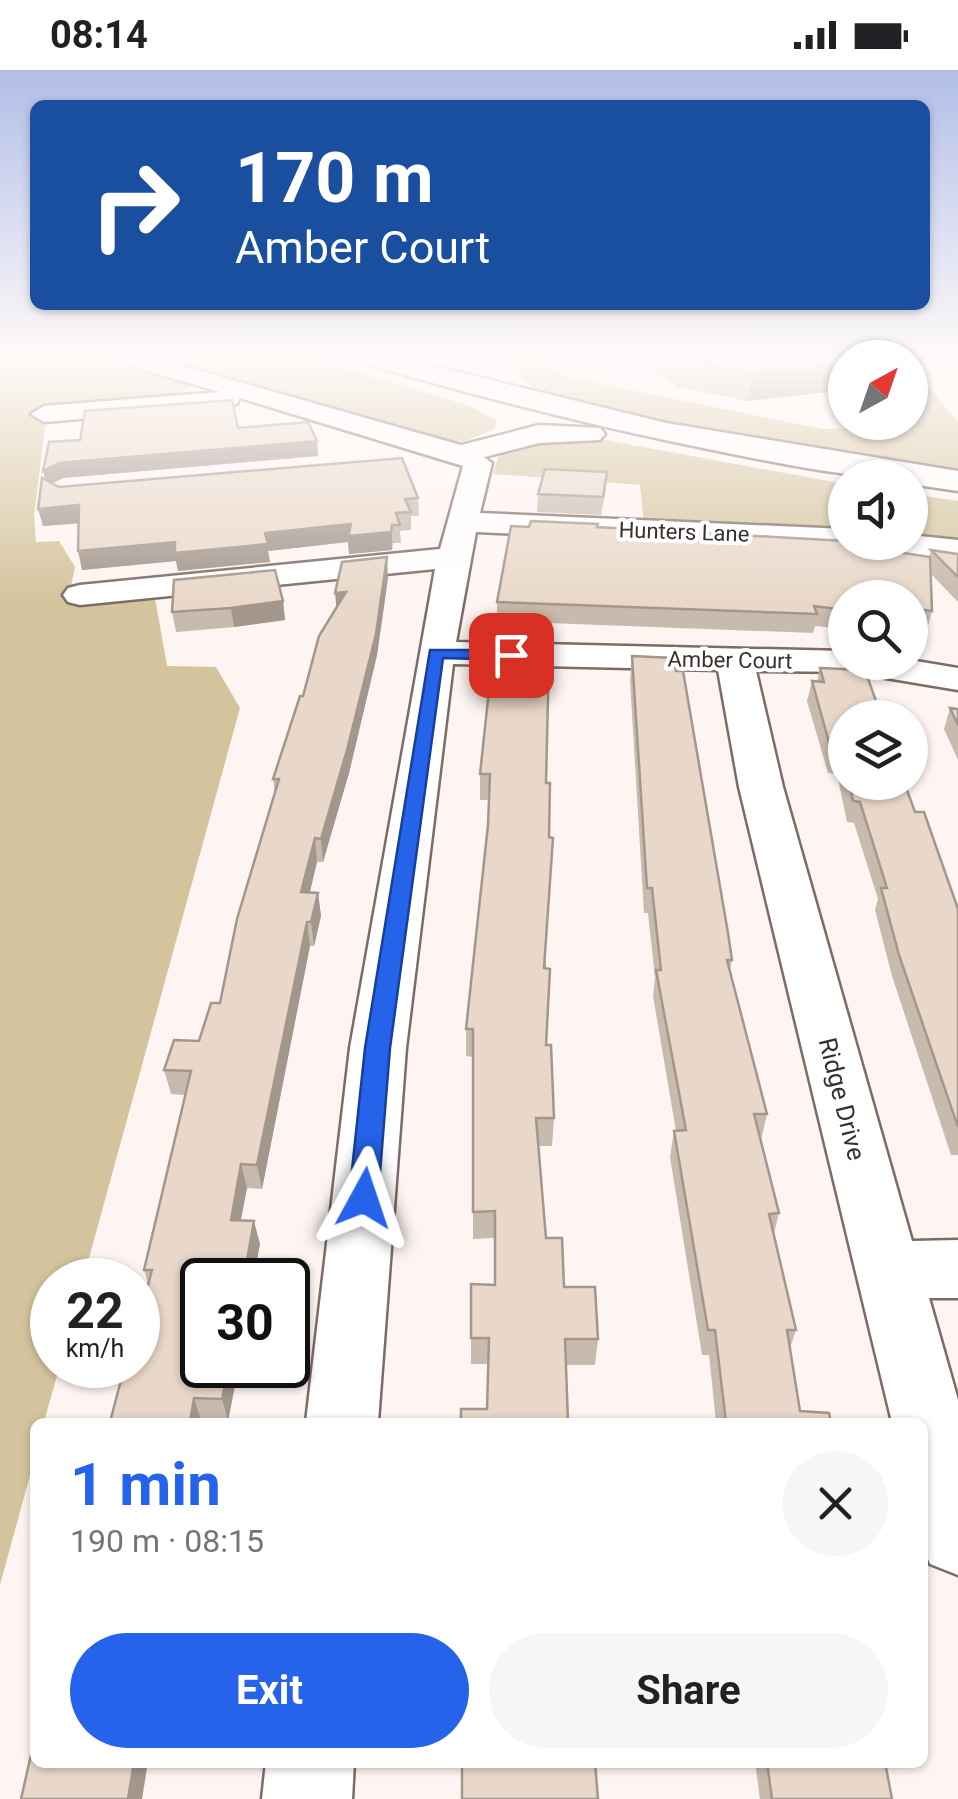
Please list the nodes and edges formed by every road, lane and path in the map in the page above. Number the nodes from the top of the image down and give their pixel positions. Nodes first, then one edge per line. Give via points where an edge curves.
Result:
1 (416, 441) edge
2 (486, 441) edge
3 (511, 441) edge
4 (626, 441) edge
5 (657, 441) edge
6 (718, 441) edge
7 (462, 454) junction
8 (726, 455) junction
9 (386, 463) edge
10 (828, 473) edge
11 (958, 481) edge
12 (928, 489) edge
13 (958, 494) edge
14 (828, 538) edge
15 (459, 539) junction
16 (928, 547) edge
17 (958, 550) edge
18 (80, 595) dead end
19 (436, 653) junction
20 (736, 660) junction
21 (828, 662) edge
22 (928, 675) edge
23 (958, 680) edge
24 (886, 1270) junction
25 (958, 1270) edge
26 (342, 1418) edge
27 (926, 1418) edge
28 (928, 1425) edge
29 (958, 1536) edge
30 (309, 1768) edge
31 (306, 1799) edge

1 - 7 street
2 - 7 highway
3 - 7 highway
4 - 8 highway
5 - 8 highway
6 - 11 highway
7 - 9 street
7 - 15 street via 478,464
8 - 10 highway
12 - 13 highway
14 - 15 street, Hunters Lane
15 - 18 street, Hunters Lane
15 - 19 street
16 - 17 street
19 - 20 street, Amber Court
19 - 26 street via 378,1048
20 - 21 street, Amber Court
20 - 24 street, Ridge Drive via 761,787
22 - 23 street
24 - 25 street
24 - 27 street, Ridge Drive
28 - 29 street, Ridge Drive
30 - 31 street

